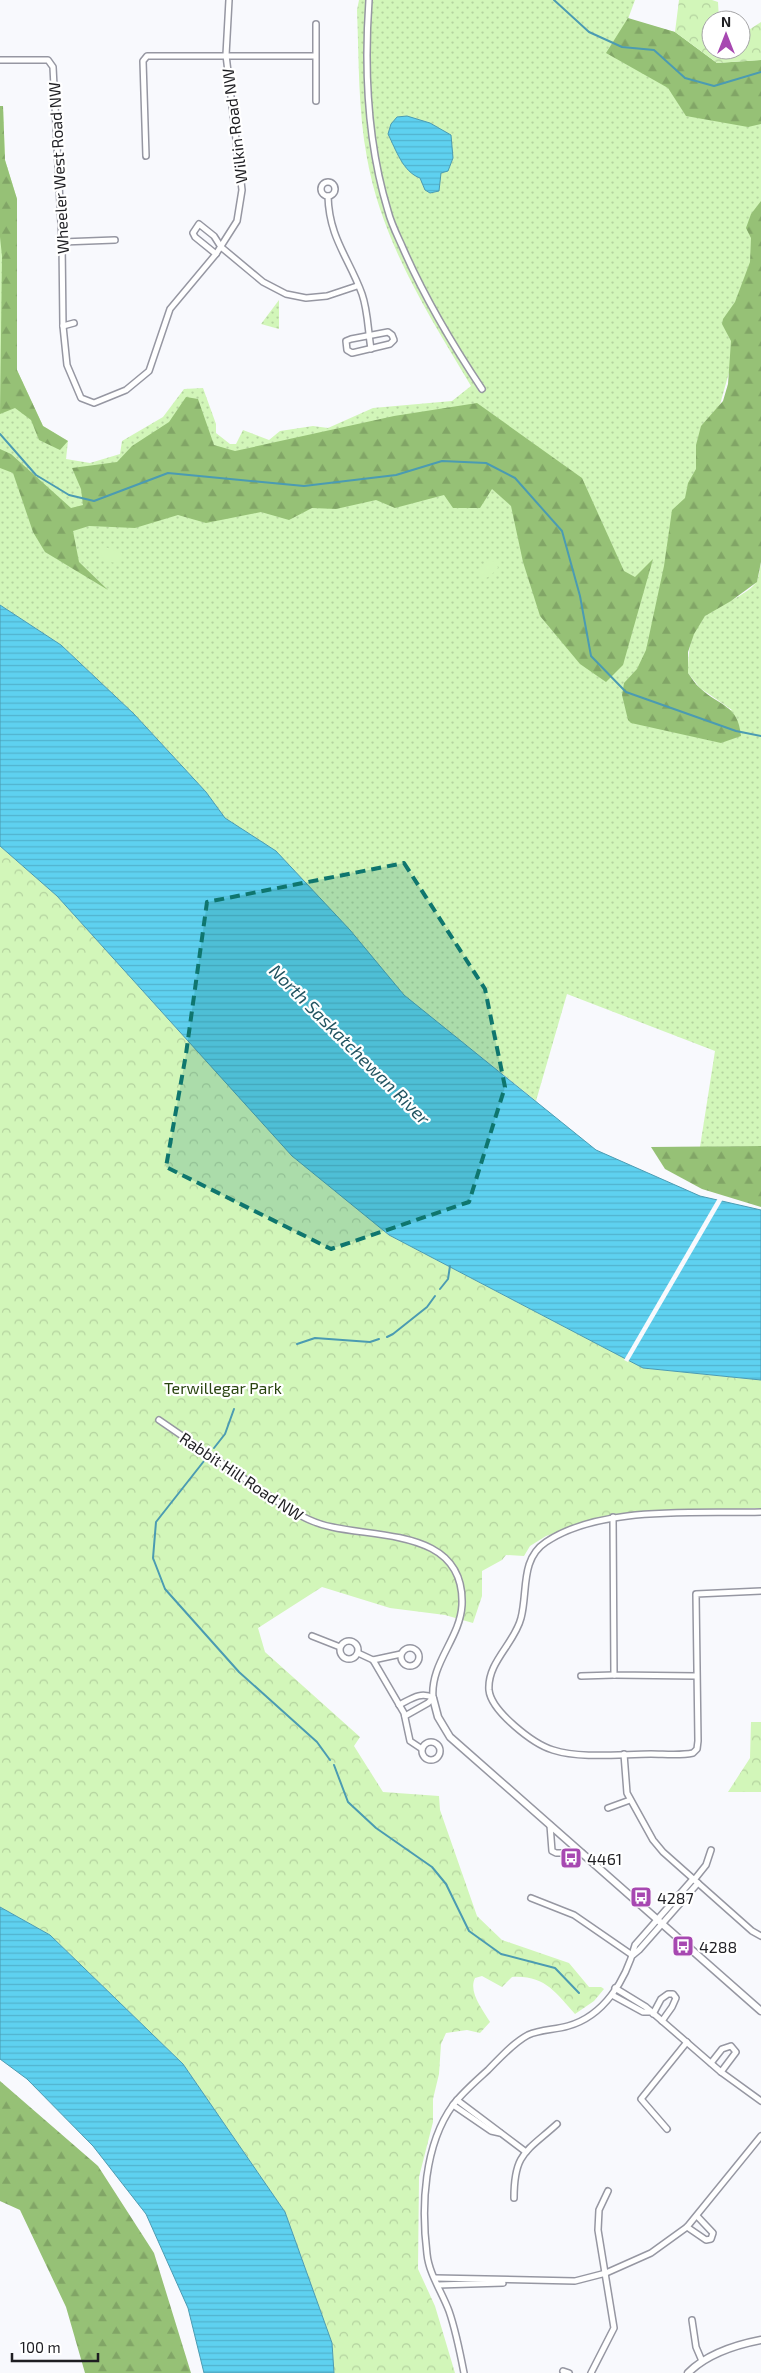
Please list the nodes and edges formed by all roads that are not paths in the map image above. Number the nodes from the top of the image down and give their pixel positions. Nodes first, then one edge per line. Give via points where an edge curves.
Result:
1 (229, 0) edge
2 (369, 0) edge
3 (316, 24) dead end
4 (226, 55) junction
5 (315, 56) junction
6 (0, 60) edge
7 (316, 101) dead end
8 (146, 156) dead end
9 (328, 196) dead end
10 (115, 240) dead end
11 (62, 242) junction
12 (221, 247) junction
13 (216, 254) junction
14 (357, 286) junction
15 (74, 322) dead end
16 (63, 326) junction
17 (369, 335) junction
18 (371, 348) junction
19 (482, 389) dead end
20 (81, 398) joint
21 (159, 1420) dead end
22 (761, 1512) edge
23 (613, 1517) junction
24 (761, 1592) edge
25 (312, 1636) dead end
26 (340, 1647) junction
27 (358, 1653) junction
28 (401, 1654) dead end
29 (373, 1660) junction
30 (614, 1675) junction
31 (581, 1676) dead end
32 (696, 1676) junction
33 (433, 1698) junction
34 (399, 1705) junction
35 (405, 1716) junction
36 (422, 1749) dead end
37 (624, 1754) junction
38 (630, 1800) junction
39 (608, 1808) dead end
40 (550, 1825) junction
41 (711, 1850) dead end
42 (582, 1853) junction
43 (695, 1881) junction
44 (531, 1898) dead end
45 (661, 1921) junction
46 (761, 1936) edge
47 (632, 1955) junction
48 (615, 1988) junction
49 (612, 1995) junction
50 (761, 2011) edge
51 (652, 2013) junction
52 (662, 2020) junction
53 (687, 2042) junction
54 (710, 2063) junction
55 (721, 2072) junction
56 (457, 2100) junction
57 (761, 2101) edge
58 (453, 2105) junction
59 (557, 2124) dead end
60 (667, 2129) dead end
61 (500, 2133) junction
62 (761, 2136) edge
63 (526, 2152) junction
64 (608, 2191) dead end
65 (514, 2198) dead end
66 (697, 2216) junction
67 (687, 2227) junction
68 (606, 2273) junction
69 (435, 2278) junction
70 (511, 2281) junction
71 (438, 2285) junction
72 (692, 2320) dead end
73 (761, 2340) edge
74 (702, 2361) junction
75 (563, 2371) dead end
76 (690, 2372) edge
77 (464, 2373) edge
78 (569, 2373) edge
79 (592, 2373) edge

1 - 4 street, Wilkin Road NW
2 - 19 street via 367,96 372,140 388,212 416,278
3 - 5 street
4 - 5 street
4 - 8 street via 147,56 143,60
4 - 12 street, Wilkin Road NW via 242,190 237,221
5 - 7 street
6 - 11 street, Wheeler West Road NW via 48,60 53,67
9 - 14 street via 333,231
10 - 11 street
11 - 16 street, Wheeler West Road NW
12 - 13 street, Wilkin Road NW
12 - 13 street via 214,236 199,224 193,233 195,237
12 - 14 street via 270,287 286,294 306,298 327,296
13 - 20 street, Wilkin Road NW via 170,309 149,371 126,390 94,403
14 - 17 street via 362,295
15 - 16 street
16 - 20 street, Wheeler West Road NW via 67,365
17 - 18 street
17 - 18 street via 388,332 394,340
17 - 18 street via 346,341 345,345 352,353
21 - 33 street, Rabbit Hill Road NW via 309,1520 330,1527 417,1541 443,1556 459,1581 462,1609 458,1626 435,1671
22 - 23 street
23 - 30 street
23 - 37 street via 553,1537 534,1552 526,1573 519,1624 492,1671 489,1690 497,1709 544,1747 569,1753
24 - 32 street via 696,1594
25 - 26 street
26 - 27 street via 342,1656 348,1659
26 - 27 street via 344,1642 352,1641 358,1647
27 - 29 street
28 - 29 street
29 - 34 street
30 - 31 street
30 - 32 street
32 - 37 street via 698,1741 695,1751 690,1754
33 - 34 street via 422,1694
33 - 35 street
33 - 40 street, Rabbit Hill Road NW via 438,1717 450,1737
34 - 35 street
35 - 36 street via 408,1738
37 - 38 street
38 - 39 street
38 - 43 street via 657,1846
40 - 42 street, Rabbit Hill Road NW
40 - 42 street via 552,1851
41 - 43 street
42 - 45 street, Rabbit Hill Road NW
43 - 45 street
43 - 46 street
44 - 47 street via 574,1915
45 - 47 street via 635,1945
45 - 50 street, Rabbit Hill Road NW
47 - 48 street
48 - 49 street
48 - 51 street
49 - 51 street via 643,2012
49 - 56 street via 598,2011 580,2022 534,2032 522,2039
51 - 52 street
51 - 52 street via 660,1999 673,1994 675,2002
52 - 53 street
53 - 54 street
53 - 60 street via 641,2099
54 - 55 street
54 - 55 street via 722,2049 731,2046 736,2052
55 - 57 street
56 - 58 street
56 - 61 street
58 - 61 street via 491,2131
58 - 69 street via 433,2146 426,2185 427,2256
59 - 63 street
61 - 63 street
62 - 66 street
63 - 65 street via 515,2171
64 - 68 street via 598,2210 598,2230
66 - 67 street
66 - 67 street via 713,2233 711,2238 706,2240
67 - 68 street via 651,2253
68 - 70 street via 574,2281
68 - 79 street via 614,2328
69 - 70 street
69 - 71 street
70 - 71 street
71 - 77 street via 451,2317
72 - 74 street via 696,2347
73 - 74 street via 722,2351
74 - 76 street
75 - 78 street

